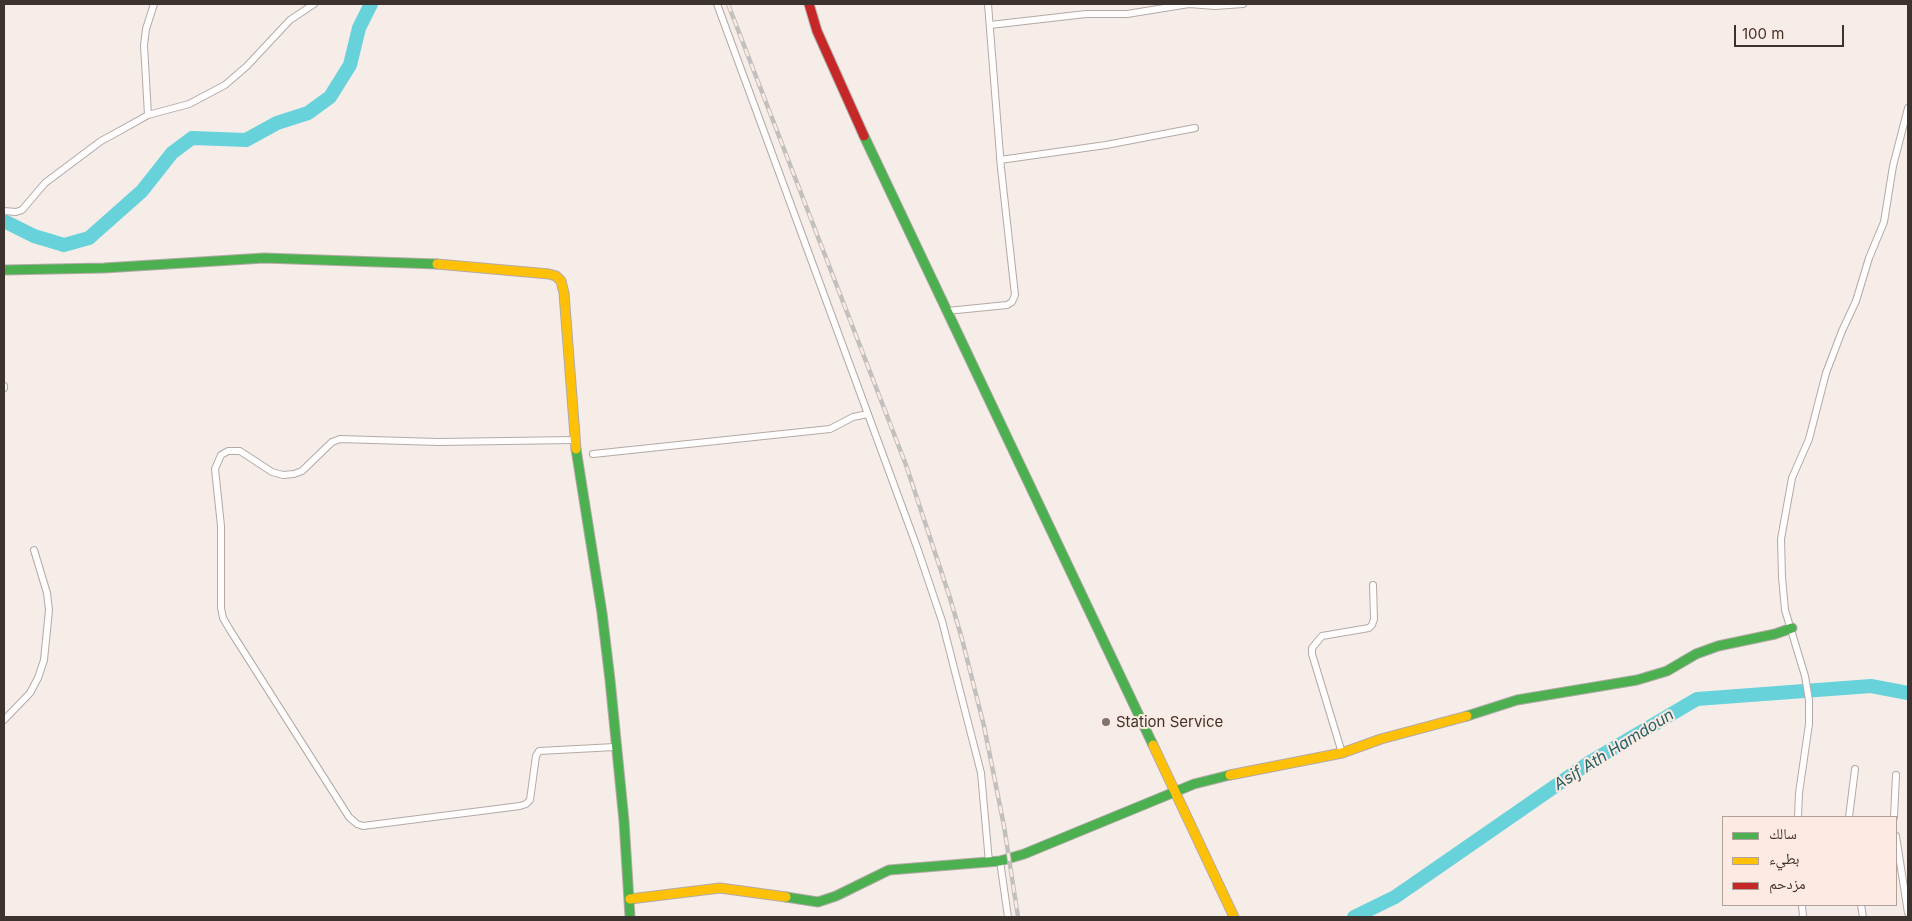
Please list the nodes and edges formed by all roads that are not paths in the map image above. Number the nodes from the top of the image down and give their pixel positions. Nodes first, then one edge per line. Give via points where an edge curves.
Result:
1 (154, 4) edge
2 (314, 4) edge
3 (717, 4) edge
4 (809, 4) edge
5 (988, 4) edge
6 (1243, 4) edge
7 (990, 25) junction
8 (1908, 108) edge
9 (148, 115) junction
10 (1195, 128) dead end
11 (1000, 160) junction
12 (4, 211) edge
13 (4, 270) edge
14 (947, 311) junction
15 (868, 414) junction
16 (575, 440) junction
17 (593, 454) dead end
18 (34, 550) dead end
19 (1373, 585) dead end
20 (1792, 628) junction
21 (4, 720) edge
22 (615, 747) junction
23 (1342, 753) junction
24 (1855, 769) dead end
25 (1896, 774) dead end
26 (1176, 793) junction
27 (1798, 816) edge
28 (1849, 816) edge
29 (1894, 816) edge
30 (1897, 842) edge
31 (1000, 861) junction
32 (989, 862) junction
33 (630, 899) junction
34 (1908, 913) edge
35 (630, 917) edge
36 (1008, 917) edge
37 (1234, 917) edge

1 - 9 street via 144,45
2 - 9 street via 290,20 225,85 189,104
3 - 15 street
4 - 14 street via 841,86
5 - 7 street
6 - 7 street via 1189,4 1127,14 1086,14
7 - 11 street
8 - 20 street via 1893,166 1884,222 1826,373 1808,438 1792,478 1781,538 1785,610
9 - 12 street via 101,141 62,170 45,183 22,210
10 - 11 street
11 - 14 street via 1015,295 1007,305
13 - 16 street via 104,268 264,258 417,262 556,276 564,293
14 - 26 street
15 - 17 street via 852,417 830,429
15 - 32 street via 945,631 981,773
16 - 22 street via 602,613
16 - 22 street via 438,442 340,439 332,442 302,471 283,475 272,472 240,451 228,451 221,455 215,469 221,526 221,608 230,630 349,817 357,824 363,826 520,806 530,800 539,751
18 - 21 street via 49,610 44,660 30,693
19 - 23 street via 1372,625 1322,636 1312,648
20 - 23 street via 1710,648 1667,671 1611,685 1517,700 1455,720 1381,738
20 - 27 street via 1806,676 1809,700
22 - 33 street
23 - 26 street via 1236,773 1194,784
24 - 28 street
25 - 29 street
26 - 31 street
26 - 37 street
30 - 34 street
31 - 32 street
31 - 36 street
32 - 33 street via 889,870 818,902 720,888
33 - 35 street

